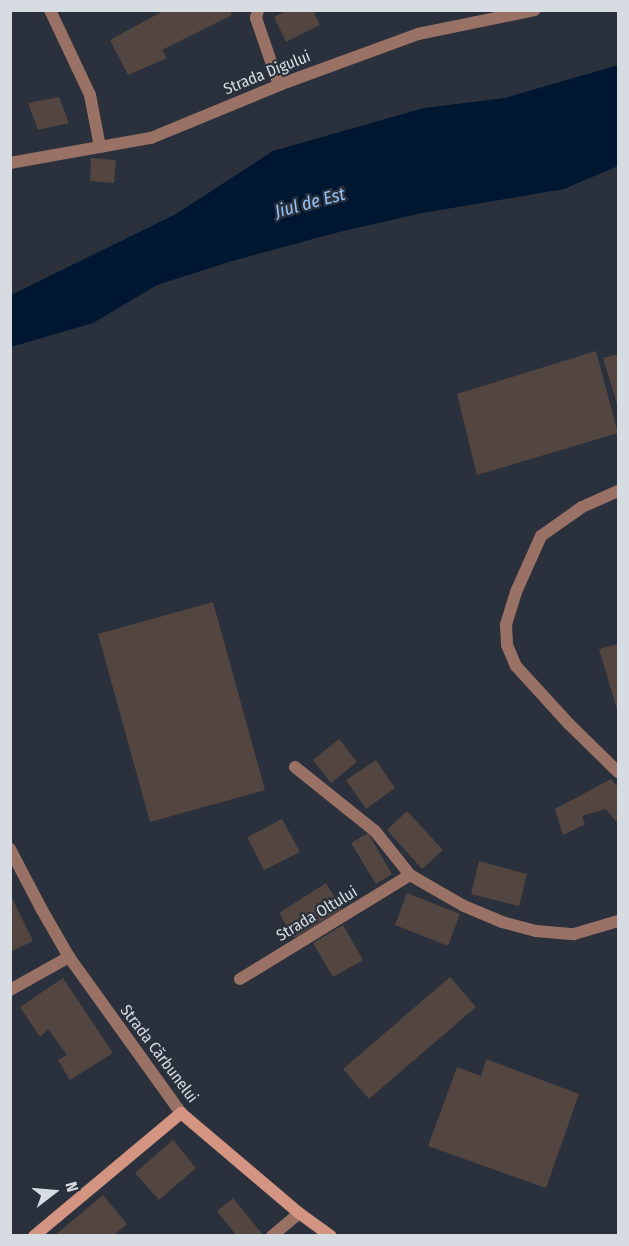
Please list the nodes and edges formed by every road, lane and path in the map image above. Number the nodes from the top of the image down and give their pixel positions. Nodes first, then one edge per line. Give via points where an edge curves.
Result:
1 (50, 10) edge
2 (258, 10) edge
3 (535, 10) edge
4 (279, 85) junction
5 (100, 147) junction
6 (10, 163) edge
7 (618, 491) edge
8 (295, 767) dead end
9 (618, 772) edge
10 (10, 849) edge
11 (410, 875) junction
12 (618, 921) edge
13 (69, 957) junction
14 (240, 979) dead end
15 (10, 990) edge
16 (181, 1113) junction
17 (299, 1213) junction
18 (34, 1236) edge
19 (272, 1236) edge
20 (331, 1236) edge

1 - 5 street via 90,95
2 - 4 street via 256,18
3 - 4 street, Strada Digului via 418,34
4 - 5 street, Strada Digului via 151,138
5 - 6 street, Strada Digului
7 - 9 street via 582,507 541,536 506,625 507,645 516,666
8 - 11 street via 375,831
10 - 13 street, Strada Cărbunelui
11 - 12 street via 464,906 536,931 573,934
11 - 14 street, Strada Oltului
13 - 15 street
13 - 16 street, Strada Cărbunelui
16 - 17 street, Strada Cărbunelui
16 - 18 street
17 - 19 street
17 - 20 street, Strada Cărbunelui

